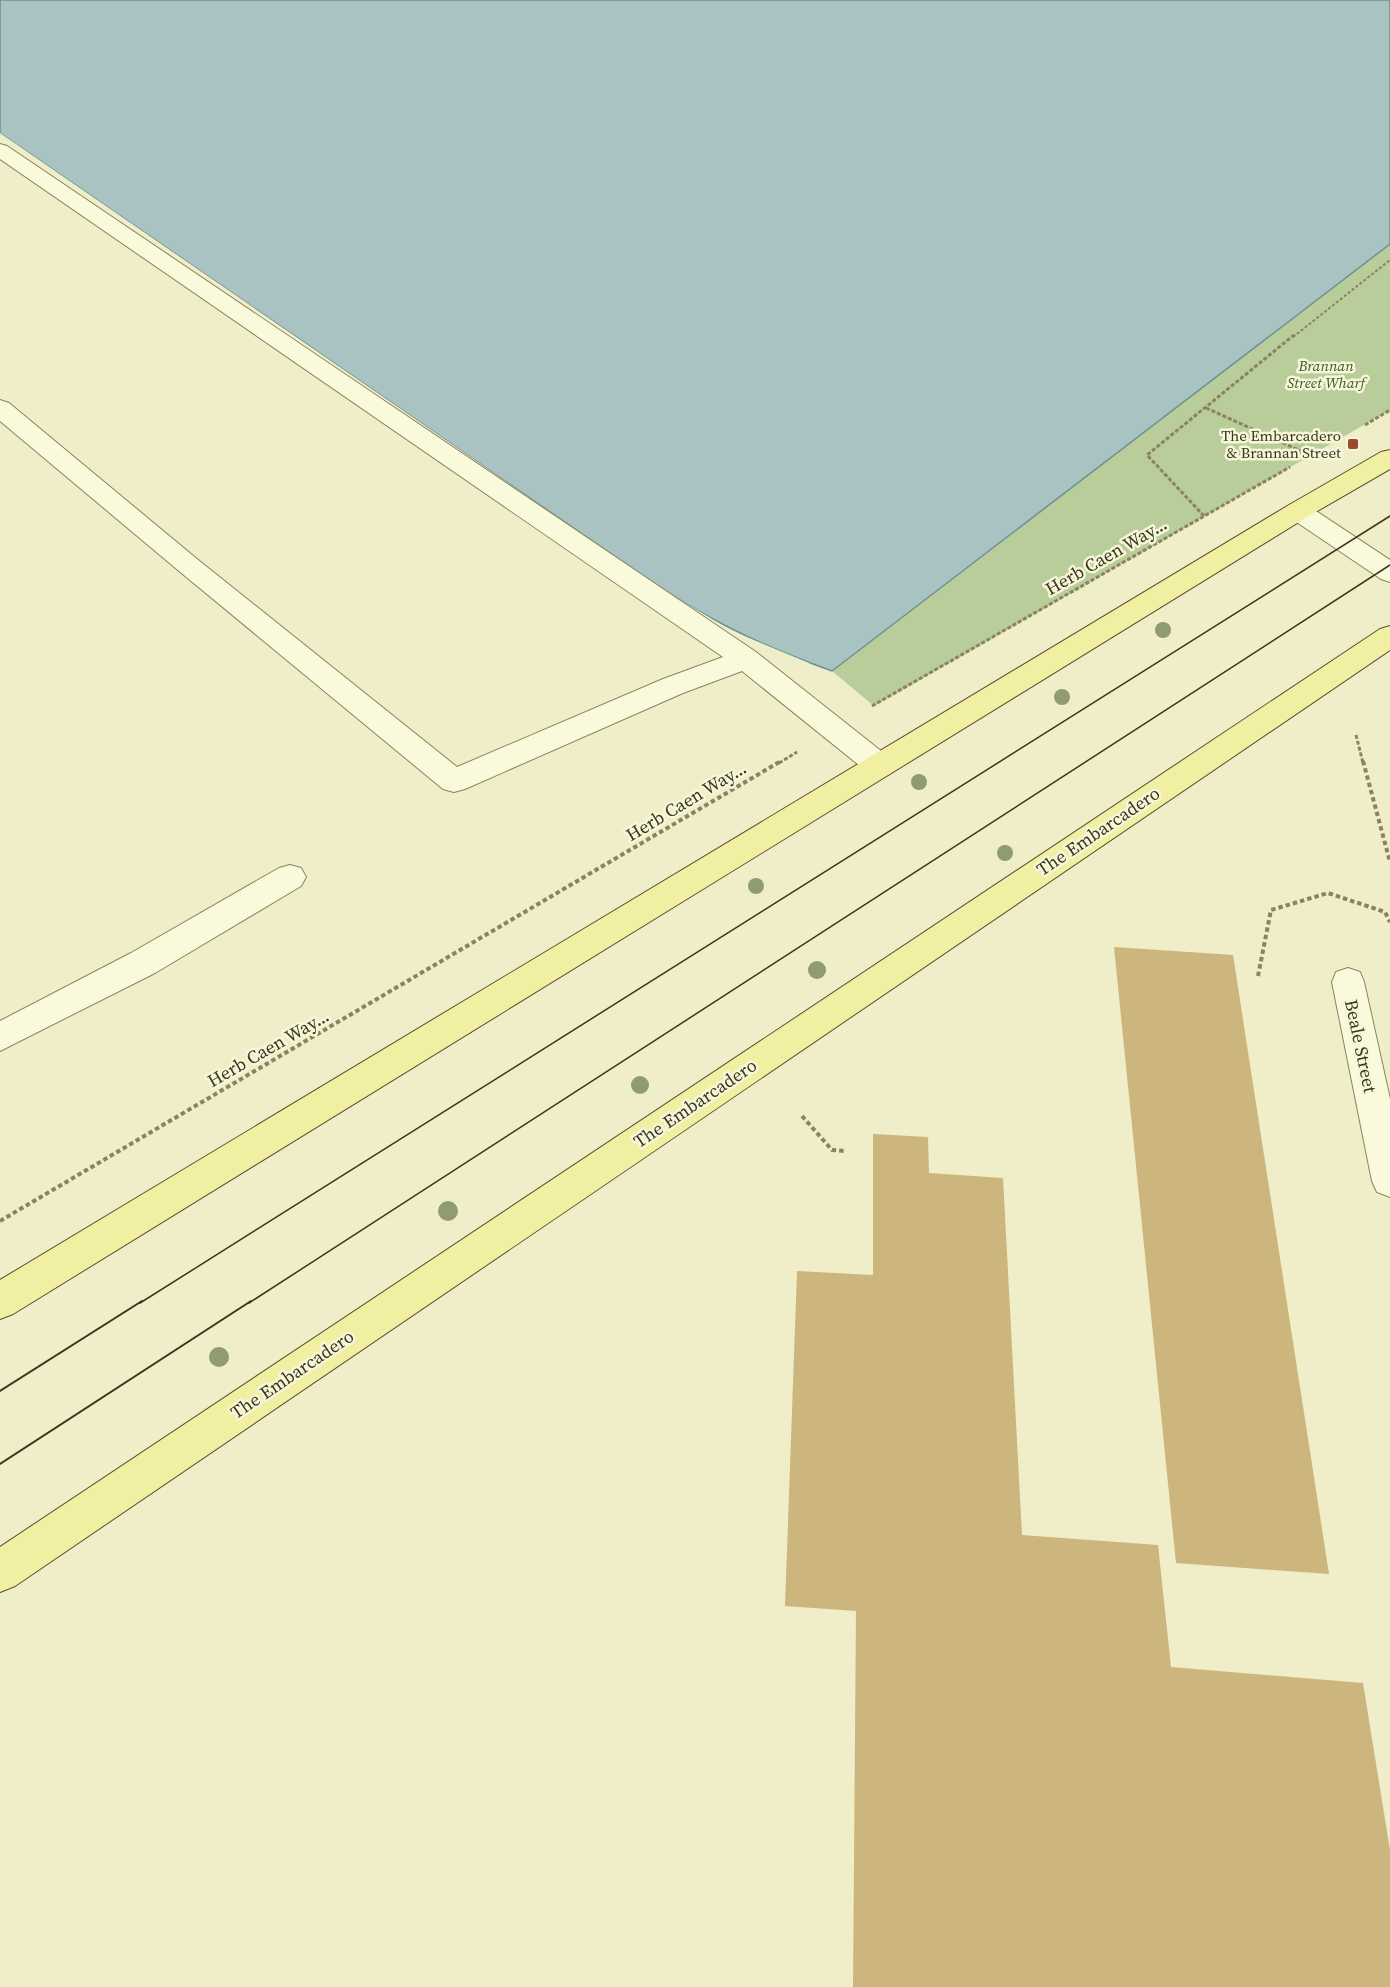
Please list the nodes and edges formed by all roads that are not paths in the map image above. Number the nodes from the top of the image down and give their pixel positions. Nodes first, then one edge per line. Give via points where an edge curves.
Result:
1 (0, 150) edge
2 (0, 408) edge
3 (1390, 458) edge
4 (1298, 511) junction
5 (1390, 573) edge
6 (1390, 636) edge
7 (746, 660) junction
8 (880, 766) junction
9 (290, 877) dead end
10 (1348, 982) dead end
11 (0, 1037) edge
12 (1390, 1181) edge
13 (0, 1301) edge
14 (0, 1571) edge

1 - 7 street
2 - 7 street via 454,780 673,686
3 - 4 main road
4 - 5 street
4 - 8 main road
6 - 14 main road, The Embarcadero
7 - 8 street
8 - 13 main road
9 - 11 street via 143,963
10 - 12 street, Beale Street

